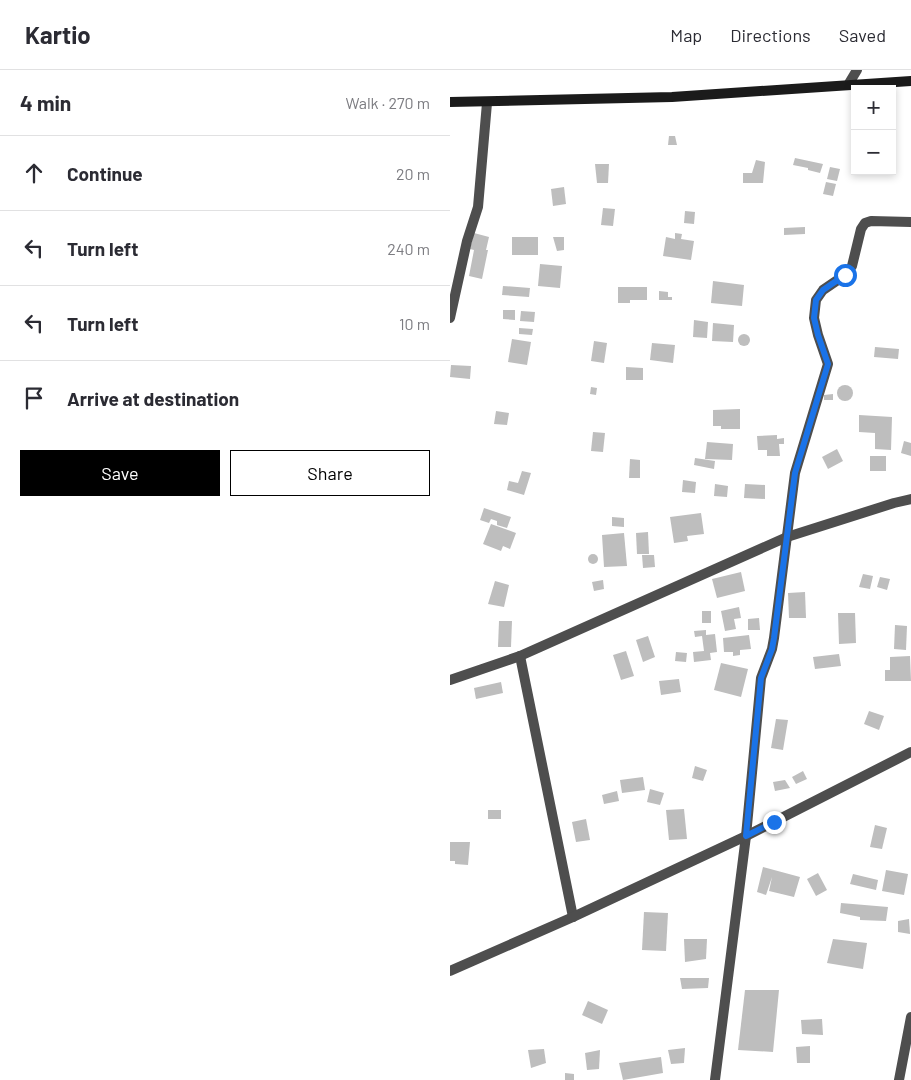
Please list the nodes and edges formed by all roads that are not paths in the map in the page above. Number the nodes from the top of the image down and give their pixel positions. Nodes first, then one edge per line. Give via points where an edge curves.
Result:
1 (857, 70) edge
2 (911, 81) edge
3 (848, 85) junction
4 (450, 102) edge
5 (487, 103) junction
6 (911, 222) edge
7 (450, 318) edge
8 (911, 499) edge
9 (787, 537) junction
10 (520, 656) junction
11 (450, 680) edge
12 (911, 752) edge
13 (746, 836) junction
14 (573, 917) junction
15 (450, 971) edge
16 (911, 1017) edge
17 (715, 1080) edge
18 (899, 1080) edge

1 - 3 street
2 - 3 main road
3 - 5 main road via 672,97
4 - 5 main road
5 - 7 street via 478,207
6 - 9 street via 871,220 865,223 852,266 816,300 814,318 828,364 795,473
8 - 9 street
9 - 10 street
9 - 13 street via 772,649 761,678
10 - 11 street
10 - 14 street
12 - 13 street
13 - 14 street
13 - 17 street
14 - 15 street
16 - 18 street

